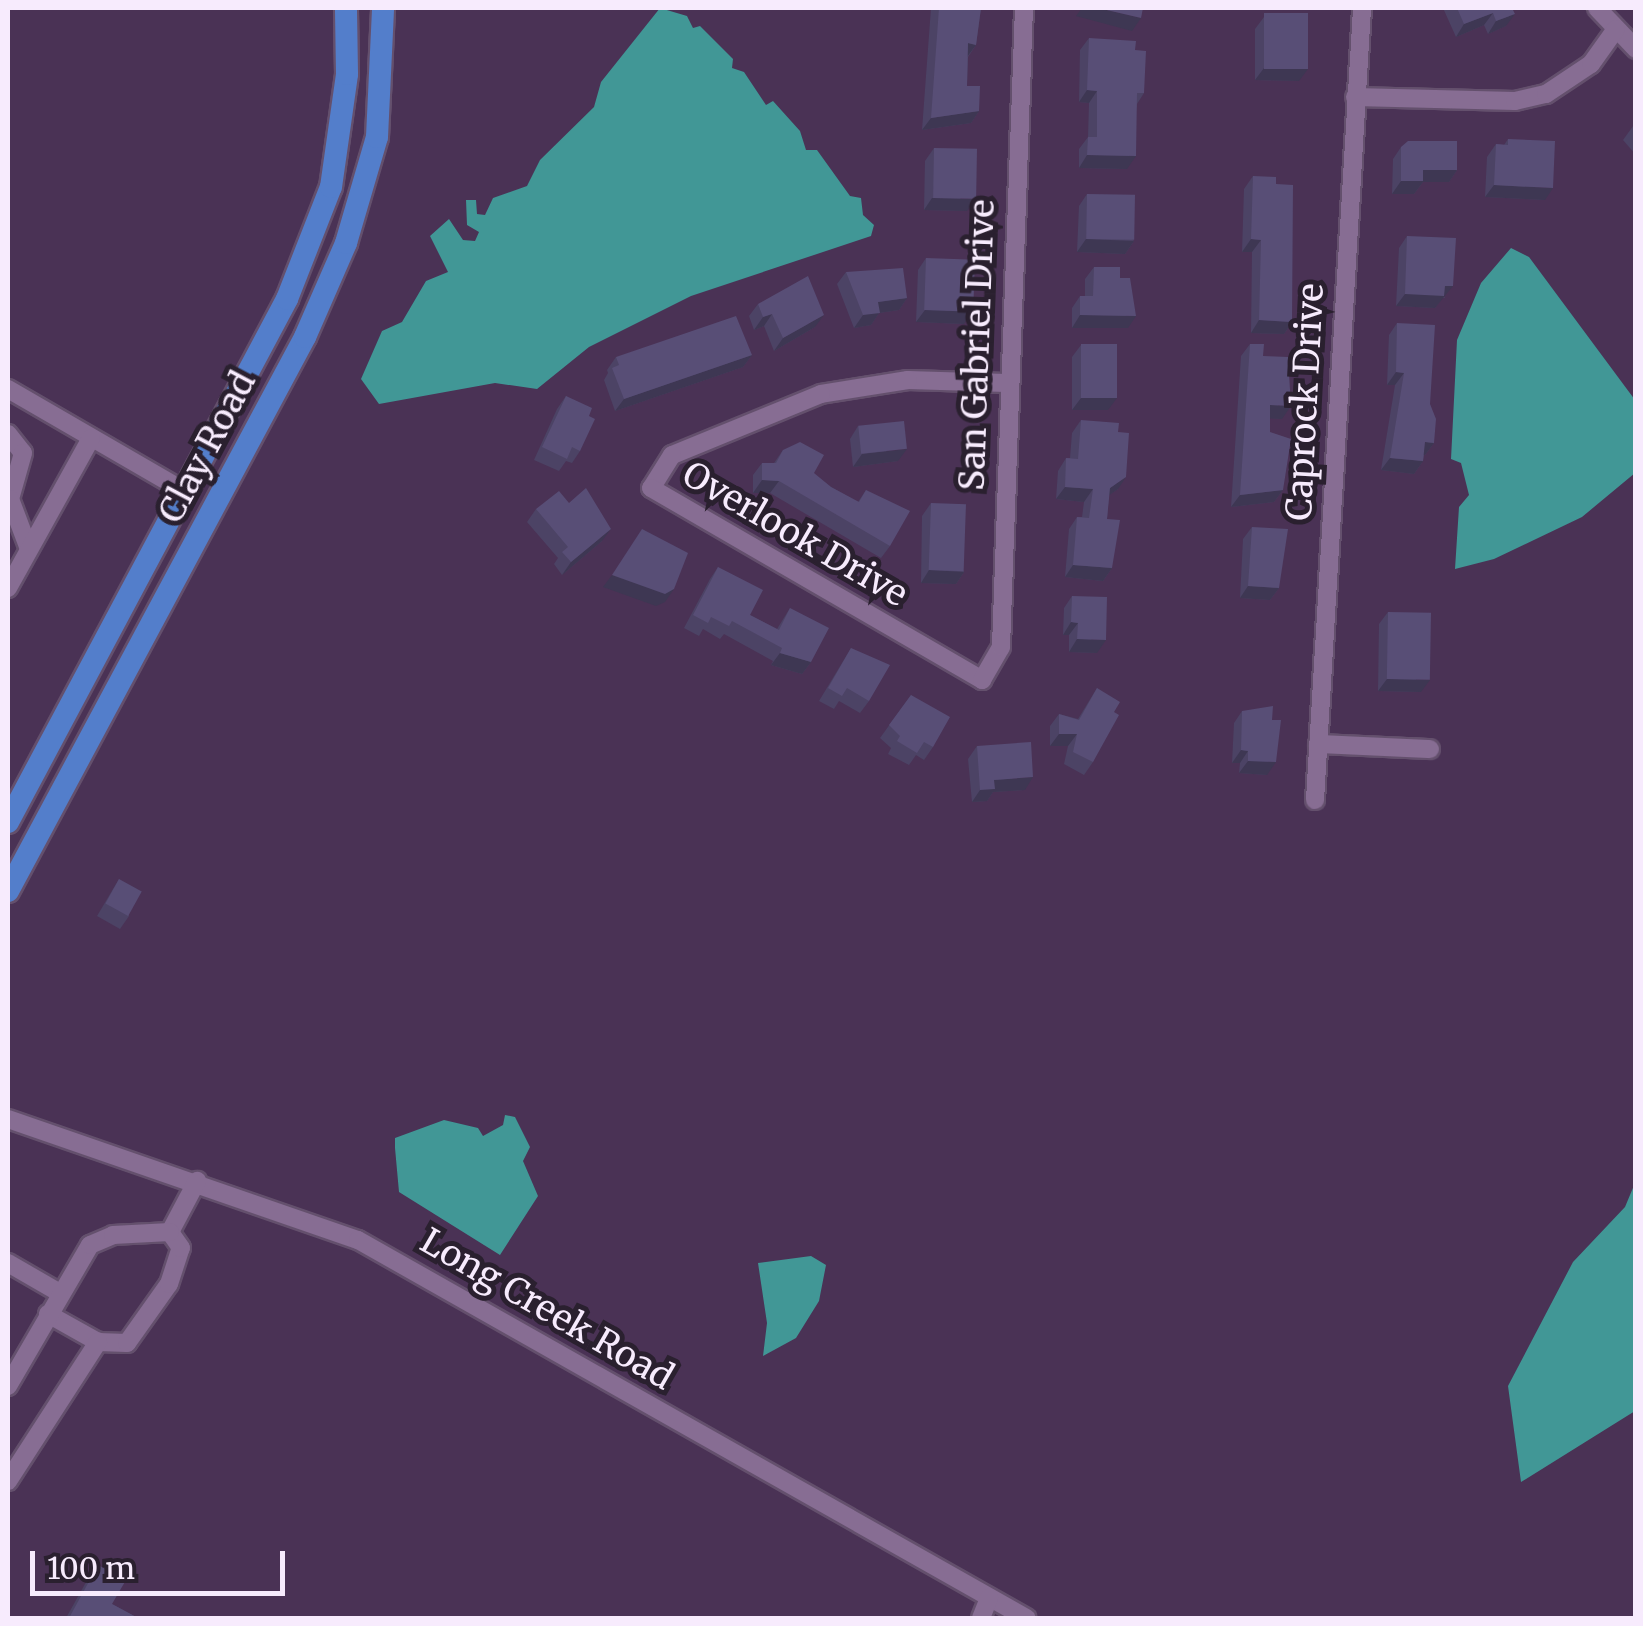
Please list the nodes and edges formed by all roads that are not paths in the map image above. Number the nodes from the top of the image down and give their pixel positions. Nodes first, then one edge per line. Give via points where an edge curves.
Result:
1 (346, 8) edge
2 (383, 8) edge
3 (1024, 8) edge
4 (1362, 8) edge
5 (1596, 8) edge
6 (1616, 29) junction
7 (1636, 50) edge
8 (1356, 98) junction
9 (1006, 383) junction
10 (8, 389) edge
11 (8, 434) edge
12 (92, 438) junction
13 (184, 491) junction
14 (29, 549) junction
15 (8, 588) edge
16 (982, 680) joint
17 (1318, 744) junction
18 (1430, 749) dead end
19 (1315, 800) dead end
20 (8, 822) edge
21 (8, 891) edge
22 (8, 1119) edge
23 (197, 1181) junction
24 (170, 1232) junction
25 (8, 1263) edge
26 (58, 1292) junction
27 (48, 1314) junction
28 (98, 1342) junction
29 (8, 1386) edge
30 (8, 1482) edge
31 (989, 1598) junction
32 (981, 1618) edge
33 (1026, 1618) edge

1 - 13 main road, Clay Road via 347,74 331,187 287,299
2 - 21 main road, Clay Road via 376,137 339,259 306,337
3 - 9 street, San Gabriel Drive
4 - 8 street, Caprock Drive
5 - 6 street
6 - 7 street
6 - 8 street via 1591,64 1546,94 1516,101
8 - 17 street, Caprock Drive
9 - 16 street, San Gabriel Drive via 1001,647
9 - 16 street, Overlook Drive via 908,380 822,394 672,456 651,488
10 - 12 street
11 - 14 street via 23,453 10,500
12 - 13 street
12 - 14 street
13 - 20 main road, Clay Road
14 - 15 street
17 - 18 street
17 - 19 street, Caprock Drive
22 - 23 street, Long Creek Road
23 - 24 street
23 - 31 street, Long Creek Road via 358,1240
24 - 26 street via 113,1235 90,1245
24 - 28 street via 181,1248 169,1284 127,1343
25 - 26 street
26 - 27 street
27 - 28 street
27 - 29 street
28 - 30 street
31 - 32 street
31 - 33 street, Long Creek Road

